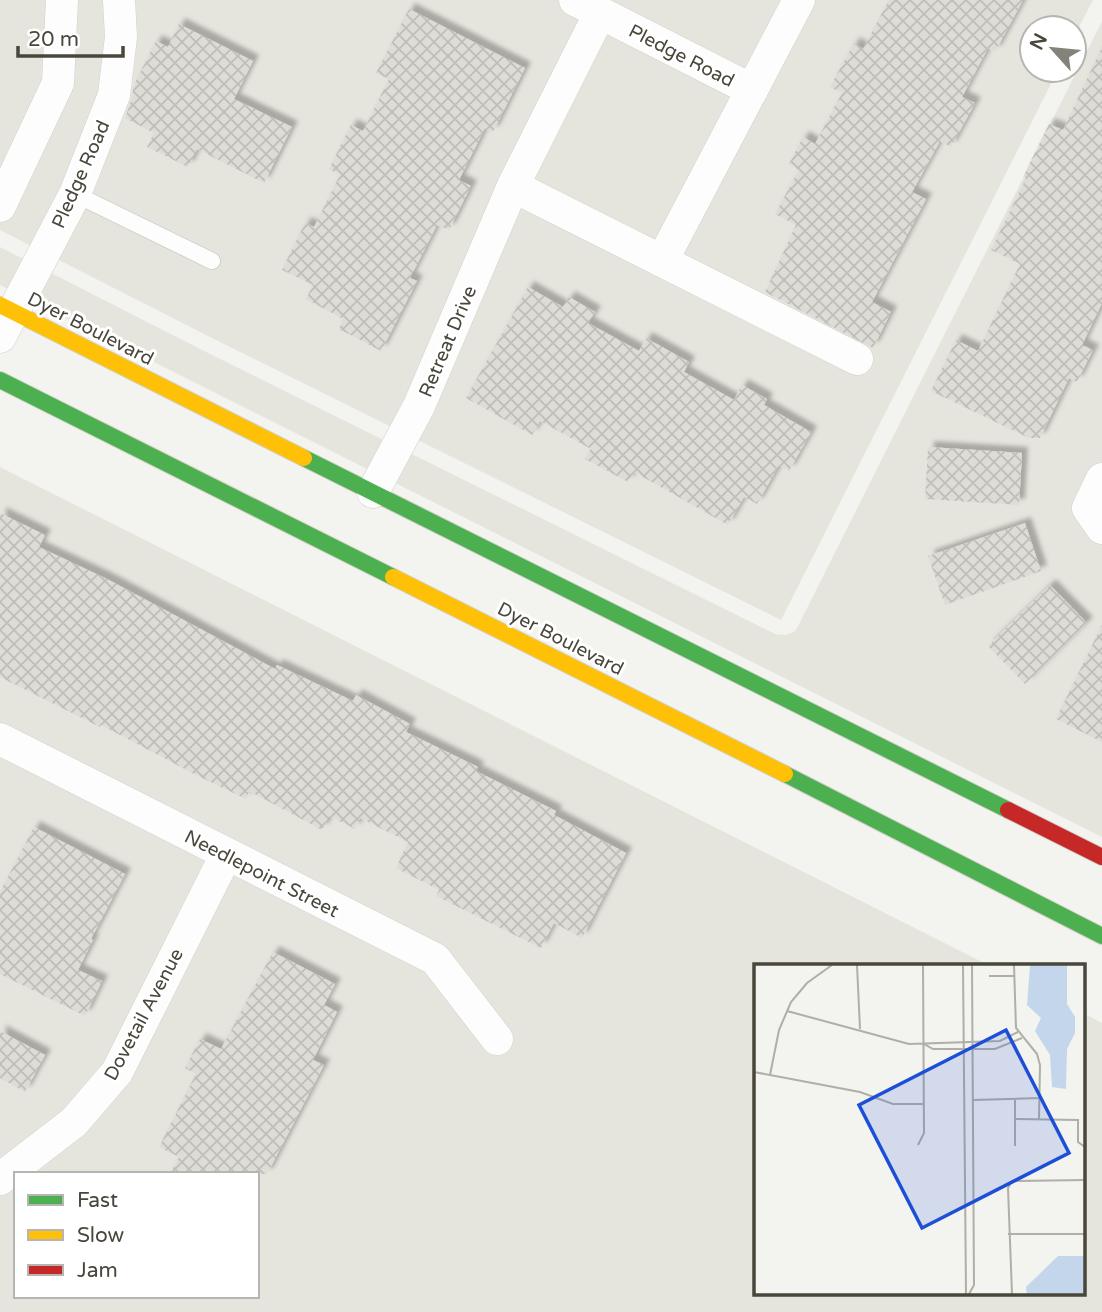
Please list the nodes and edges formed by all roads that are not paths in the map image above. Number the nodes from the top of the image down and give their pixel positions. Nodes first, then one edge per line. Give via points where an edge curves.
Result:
1 (62, 0) edge
2 (119, 0) edge
3 (799, 0) edge
4 (588, 7) edge
5 (752, 90) junction
6 (513, 186) junction
7 (75, 194) junction
8 (0, 206) edge
9 (212, 261) dead end
10 (662, 261) junction
11 (4, 318) edge
12 (857, 359) dead end
13 (0, 380) edge
14 (1102, 479) edge
15 (373, 492) junction
16 (1102, 528) edge
17 (0, 739) edge
18 (226, 855) junction
19 (1102, 857) edge
20 (1102, 936) edge
21 (497, 1039) dead end
22 (0, 1179) edge

1 - 8 street via 58,83
2 - 7 street, Pledge Road via 121,37 114,95
3 - 5 street
4 - 5 street, Pledge Road
4 - 6 street, Retreat Drive
5 - 10 street
6 - 10 street
6 - 15 street, Retreat Drive via 419,406
7 - 9 lane
7 - 11 street, Pledge Road
10 - 12 street
11 - 15 main road, Dyer Boulevard
13 - 20 main road, Dyer Boulevard
14 - 16 street via 1088,508
15 - 19 main road, Dyer Boulevard
17 - 18 street, Needlepoint Street
18 - 21 street, Needlepoint Street via 435,959
18 - 22 street, Dovetail Avenue via 117,1072 74,1122

